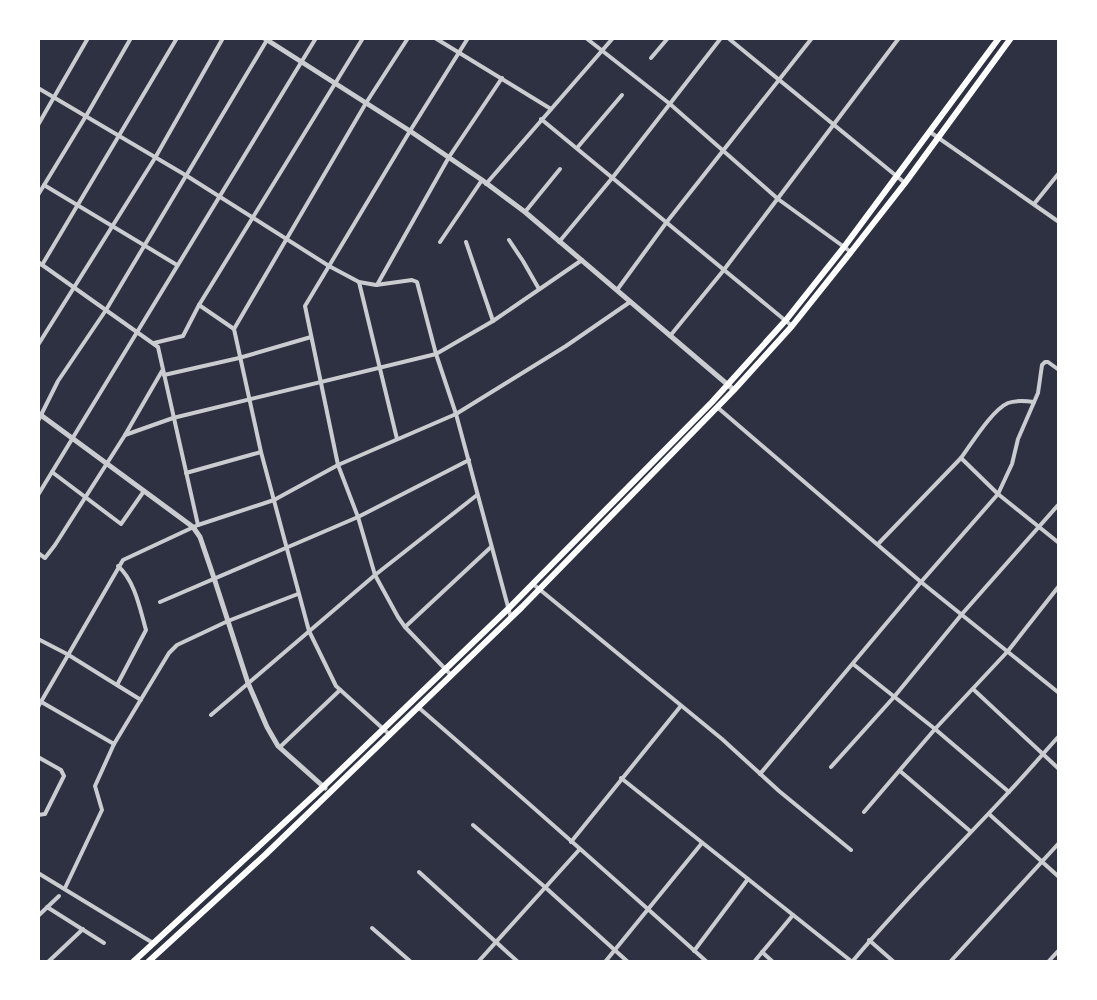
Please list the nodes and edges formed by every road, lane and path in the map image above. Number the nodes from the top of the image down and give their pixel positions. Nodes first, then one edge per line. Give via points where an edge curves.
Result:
1 (88, 38) edge
2 (131, 38) edge
3 (177, 38) edge
4 (223, 38) edge
5 (316, 38) edge
6 (363, 38) edge
7 (408, 38) edge
8 (435, 38) edge
9 (468, 38) edge
10 (586, 38) edge
11 (613, 38) edge
12 (668, 38) edge
13 (721, 38) edge
14 (728, 38) edge
15 (812, 38) edge
16 (999, 38) edge
17 (1011, 38) edge
18 (266, 39) edge
19 (895, 39) edge
20 (603, 50) junction
21 (459, 52) junction
22 (651, 58) dead end
23 (301, 63) junction
24 (502, 78) junction
25 (780, 80) junction
26 (336, 83) junction
27 (38, 88) edge
28 (622, 95) dead end
29 (54, 97) junction
30 (366, 103) junction
31 (670, 104) junction
32 (551, 109) junction
33 (86, 116) junction
34 (541, 119) junction
35 (834, 124) junction
36 (38, 125) edge
37 (410, 131) junction
38 (930, 132) junction
39 (120, 136) junction
40 (938, 138) junction
41 (577, 148) junction
42 (722, 151) junction
43 (449, 157) junction
44 (155, 158) junction
45 (560, 169) dead end
46 (1059, 173) edge
47 (187, 176) junction
48 (613, 177) junction
49 (897, 177) junction
50 (484, 182) junction
51 (905, 183) junction
52 (44, 185) junction
53 (38, 195) edge
54 (219, 197) junction
55 (778, 199) junction
56 (1034, 204) junction
57 (78, 205) junction
58 (525, 212) junction
59 (253, 218) junction
60 (1059, 222) edge
61 (666, 223) junction
62 (112, 225) junction
63 (287, 239) junction
64 (509, 240) dead end
65 (440, 242) dead end
66 (466, 242) dead end
67 (559, 242) junction
68 (145, 245) junction
69 (844, 247) junction
70 (851, 252) junction
71 (582, 260) junction
72 (40, 264) edge
73 (177, 265) junction
74 (329, 266) junction
75 (723, 271) junction
76 (359, 282) junction
77 (376, 285) junction
78 (74, 287) junction
79 (539, 290) junction
80 (617, 290) junction
81 (630, 302) junction
82 (199, 305) junction
83 (106, 310) junction
84 (786, 320) junction
85 (493, 321) junction
86 (792, 326) junction
87 (234, 329) junction
88 (139, 332) junction
89 (670, 336) junction
90 (311, 337) junction
91 (154, 343) junction
92 (38, 345) edge
93 (436, 354) junction
94 (239, 358) junction
95 (380, 369) junction
96 (1059, 370) edge
97 (163, 372) junction
98 (321, 382) junction
99 (727, 385) junction
100 (734, 390) junction
101 (250, 400) junction
102 (1034, 402) junction
103 (715, 405) junction
104 (456, 414) junction
105 (39, 416) edge
106 (173, 418) junction
107 (125, 435) junction
108 (74, 437) junction
109 (397, 440) junction
110 (261, 452) junction
111 (961, 458) junction
112 (469, 460) junction
113 (107, 462) junction
114 (338, 465) junction
115 (52, 472) junction
116 (186, 473) junction
117 (144, 491) junction
118 (478, 494) junction
119 (998, 494) junction
120 (38, 495) edge
121 (85, 497) junction
122 (274, 500) junction
123 (1059, 504) edge
124 (358, 517) junction
125 (195, 526) junction
126 (1039, 526) junction
127 (1059, 543) edge
128 (878, 544) junction
129 (492, 546) junction
130 (287, 549) junction
131 (38, 553) edge
132 (118, 566) junction
133 (375, 575) junction
134 (214, 578) junction
135 (921, 582) junction
136 (533, 584) junction
137 (1059, 586) edge
138 (539, 590) junction
139 (298, 594) junction
140 (160, 602) dead end
141 (508, 609) junction
142 (962, 614) junction
143 (511, 618) junction
144 (228, 621) junction
145 (405, 627) junction
146 (309, 631) junction
147 (38, 639) edge
148 (1008, 651) junction
149 (67, 654) junction
150 (853, 664) junction
151 (444, 668) junction
152 (451, 675) junction
153 (248, 683) junction
154 (117, 685) junction
155 (972, 689) junction
156 (340, 690) junction
157 (1059, 692) edge
158 (894, 697) junction
159 (141, 700) junction
160 (411, 701) junction
161 (39, 703) edge
162 (418, 707) junction
163 (680, 707) junction
164 (211, 715) dead end
165 (383, 729) junction
166 (935, 729) junction
167 (390, 735) junction
168 (1059, 736) edge
169 (114, 744) junction
170 (280, 747) junction
171 (1042, 754) junction
172 (38, 757) edge
173 (831, 767) dead end
174 (1059, 769) edge
175 (900, 771) junction
176 (760, 774) junction
177 (621, 778) junction
178 (323, 787) junction
179 (1009, 792) junction
180 (330, 793) junction
181 (864, 812) dead end
182 (989, 814) junction
183 (38, 815) edge
184 (473, 825) dead end
185 (970, 831) junction
186 (571, 842) junction
187 (703, 843) junction
188 (1059, 843) edge
189 (579, 850) junction
190 (851, 850) dead end
191 (1042, 861) junction
192 (419, 872) dead end
193 (38, 873) edge
194 (1059, 877) edge
195 (748, 879) junction
196 (65, 888) junction
197 (546, 888) junction
198 (59, 896) dead end
199 (47, 907) junction
200 (648, 910) junction
201 (793, 915) junction
202 (38, 916) edge
203 (372, 928) dead end
204 (83, 929) junction
205 (869, 940) junction
206 (104, 943) dead end
207 (153, 943) junction
208 (497, 943) junction
209 (615, 950) junction
210 (1059, 950) edge
211 (694, 951) junction
212 (762, 952) junction
213 (703, 961) edge
214 (48, 962) edge
215 (133, 962) edge
216 (148, 962) edge
217 (411, 962) edge
218 (478, 962) edge
219 (518, 962) edge
220 (605, 962) edge
221 (628, 962) edge
222 (754, 962) edge
223 (773, 962) edge
224 (852, 962) edge
225 (894, 962) edge
226 (950, 962) edge
227 (1048, 962) edge

1 - 29 street
2 - 33 street
3 - 39 street
4 - 44 street
5 - 23 street
6 - 26 street
7 - 30 street
8 - 21 street
9 - 21 street
10 - 20 street
11 - 20 street
12 - 22 street
13 - 31 street
14 - 25 street
15 - 25 street
16 - 38 main road
17 - 40 main road
18 - 23 street
18 - 47 street
19 - 35 street
20 - 31 street
20 - 32 street
21 - 24 street
21 - 37 street
23 - 26 street
23 - 54 street
24 - 32 street
24 - 43 street
25 - 35 street
25 - 42 street
26 - 30 street
26 - 59 street
27 - 29 street
28 - 41 street
29 - 33 street
29 - 36 street
30 - 37 street
30 - 63 street
31 - 42 street
31 - 48 street
32 - 34 street
33 - 39 street
33 - 52 street
34 - 41 street
34 - 50 street
35 - 49 street
35 - 55 street
37 - 43 street
37 - 74 street
38 - 40 street
38 - 49 main road
39 - 44 street
39 - 57 street
40 - 51 main road
40 - 56 street
41 - 48 street
42 - 55 street
42 - 61 street
43 - 50 street
43 - 77 street
44 - 47 street
44 - 62 street
45 - 58 street
46 - 56 street
47 - 54 street
47 - 68 street
48 - 61 street
48 - 67 street
49 - 51 street
49 - 69 main road
50 - 58 street
50 - 65 street
51 - 70 main road
52 - 53 street
52 - 57 street
54 - 59 street
54 - 73 street
55 - 69 street
55 - 75 street
56 - 60 street
57 - 62 street
57 - 72 street
58 - 67 street
59 - 63 street
59 - 82 street
61 - 75 street
61 - 80 street
62 - 68 street
62 - 78 street
63 - 74 street
63 - 87 street
64 - 79 street
66 - 85 street
67 - 71 street
68 - 73 street
68 - 83 street
69 - 70 street
69 - 84 main road
70 - 86 main road
71 - 79 street
71 - 80 street
72 - 78 street
73 - 88 street
74 - 76 street
74 - 90 street via 305,306
75 - 84 street
75 - 89 street
76 - 77 street
76 - 95 street
77 - 93 street via 417,282
78 - 83 street
78 - 92 street
79 - 85 street
80 - 81 street
81 - 89 street
81 - 104 street
82 - 87 street
82 - 91 street via 183,336
83 - 88 street
83 - 105 street
84 - 86 street
84 - 99 main road
85 - 93 street
86 - 100 main road
87 - 94 street
88 - 91 street
88 - 108 street
89 - 99 street
90 - 94 street
90 - 98 street
91 - 97 street
93 - 95 street
93 - 104 street
94 - 97 street
94 - 101 street
95 - 98 street
95 - 109 street
96 - 102 street via 1048,362 1042,365
97 - 106 street
97 - 107 street
98 - 101 street
98 - 114 street
99 - 100 street
99 - 103 main road
100 - 103 main road
101 - 106 street
101 - 110 street
102 - 111 street via 1017,401 998,409
102 - 119 street
103 - 128 street
103 - 136 main road
103 - 138 main road
104 - 109 street
104 - 112 street
105 - 108 street
106 - 107 street
106 - 116 street
107 - 113 street
108 - 113 street
108 - 115 street
109 - 114 street
110 - 116 street
110 - 122 street
111 - 119 street
111 - 128 street
112 - 118 street
112 - 124 street
113 - 117 street
113 - 121 street
114 - 122 street
114 - 124 street
115 - 120 street
115 - 121 street
116 - 125 street
117 - 121 street via 121,524
117 - 125 street
118 - 129 street
118 - 133 street
119 - 126 street
119 - 135 street
121 - 131 street via 45,558
122 - 125 street
122 - 130 street
123 - 126 street
124 - 130 street
124 - 133 street
125 - 132 street
125 - 134 street
126 - 127 street
126 - 142 street
128 - 135 street
129 - 141 street
129 - 145 street
130 - 134 street
130 - 139 street
132 - 149 street
132 - 154 street via 125,572 146,630
133 - 145 street
133 - 146 street
134 - 140 street
134 - 144 street
135 - 142 street
135 - 150 street
136 - 138 street
136 - 141 main road
137 - 148 street
138 - 143 main road
138 - 163 street
139 - 144 street
139 - 146 street
141 - 143 street
141 - 151 main road
142 - 148 street
142 - 158 street
143 - 152 main road
144 - 153 street
144 - 159 street via 177,645
145 - 151 street
146 - 153 street
146 - 156 street
147 - 149 street
148 - 155 street
148 - 157 street
149 - 154 street
149 - 161 street
150 - 158 street
150 - 176 street
151 - 152 street
151 - 160 main road
152 - 162 main road
153 - 164 street
153 - 170 street
154 - 159 street
155 - 166 street
155 - 171 street
156 - 165 street
156 - 170 street
158 - 166 street
158 - 173 street
159 - 169 street
160 - 162 street
160 - 165 main road
161 - 169 street
162 - 167 main road
162 - 186 street
163 - 176 street
163 - 177 street
165 - 167 street
165 - 178 main road
166 - 175 street
166 - 179 street
167 - 180 main road
168 - 171 street
169 - 196 street via 95,786 102,810
170 - 178 street
171 - 174 street
171 - 179 street
172 - 183 street via 64,776 45,814
175 - 181 street
175 - 185 street
176 - 190 street
177 - 186 street
177 - 187 street
178 - 180 street
178 - 207 main road
179 - 182 street
180 - 216 main road
182 - 185 street
182 - 191 street
184 - 197 street
185 - 205 street
186 - 189 street
187 - 195 street
187 - 200 street
188 - 191 street
189 - 197 street
189 - 200 street
191 - 194 street
191 - 226 street
192 - 208 street
193 - 196 street
195 - 201 street
195 - 211 street
196 - 207 street
197 - 208 street
197 - 209 street
198 - 199 street
199 - 202 street
199 - 204 street
200 - 209 street
200 - 211 street
201 - 212 street
201 - 224 street
203 - 217 street
204 - 206 street
204 - 214 street
205 - 224 street
205 - 225 street
207 - 215 main road
208 - 218 street
208 - 219 street
209 - 220 street
209 - 221 street
210 - 227 street
211 - 213 street
212 - 222 street
212 - 223 street

